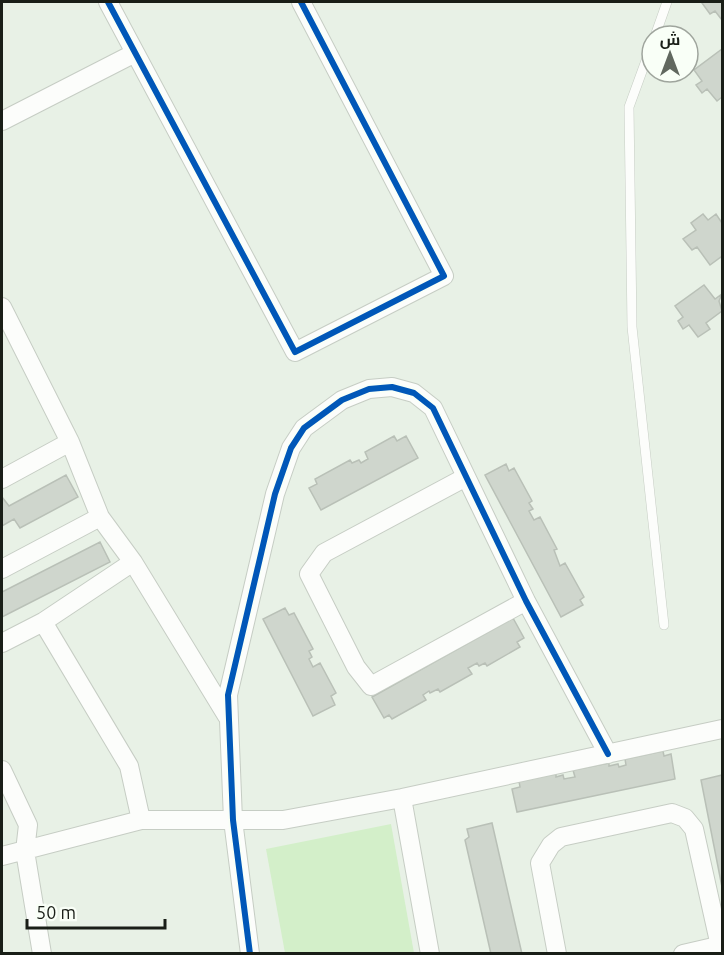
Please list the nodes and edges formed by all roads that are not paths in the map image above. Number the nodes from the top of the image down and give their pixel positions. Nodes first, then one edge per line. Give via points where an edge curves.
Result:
1 (108, 2) edge
2 (301, 2) edge
3 (667, 2) edge
4 (659, 24) edge
5 (135, 54) junction
6 (640, 77) edge
7 (2, 121) edge
8 (2, 307) edge
9 (70, 442) junction
10 (466, 477) junction
11 (2, 479) edge
12 (100, 516) junction
13 (133, 562) junction
14 (2, 569) edge
15 (526, 601) junction
16 (43, 622) junction
17 (664, 625) dead end
18 (2, 643) edge
19 (227, 716) junction
20 (723, 729) edge
21 (608, 754) junction
22 (2, 770) edge
23 (402, 798) junction
24 (141, 820) junction
25 (234, 820) junction
26 (25, 851) junction
27 (2, 856) edge
28 (721, 946) edge
29 (42, 954) edge
30 (250, 954) edge
31 (430, 954) edge
32 (557, 954) edge
33 (683, 954) edge

1 - 5 street
2 - 5 street via 444,276 295,352
3 - 4 lane
5 - 7 street
6 - 17 lane via 629,107 632,327
8 - 9 street
9 - 11 street
9 - 12 street
10 - 15 street
10 - 15 street via 324,553 309,574 356,667 371,686
10 - 19 street via 434,408 414,393 392,387 369,389 342,400 304,428 291,448 276,494 228,695
12 - 13 street
12 - 14 street
13 - 16 street
13 - 19 street
15 - 21 street
16 - 18 street
16 - 24 street via 129,766
19 - 25 street
20 - 21 street
21 - 23 street
22 - 26 street via 28,825
23 - 25 street via 270,822
23 - 31 street
24 - 25 street
24 - 26 street
25 - 30 street
26 - 27 street
26 - 29 street
28 - 32 street via 694,829 686,818 672,813 561,837 543,854 540,862
28 - 33 street

